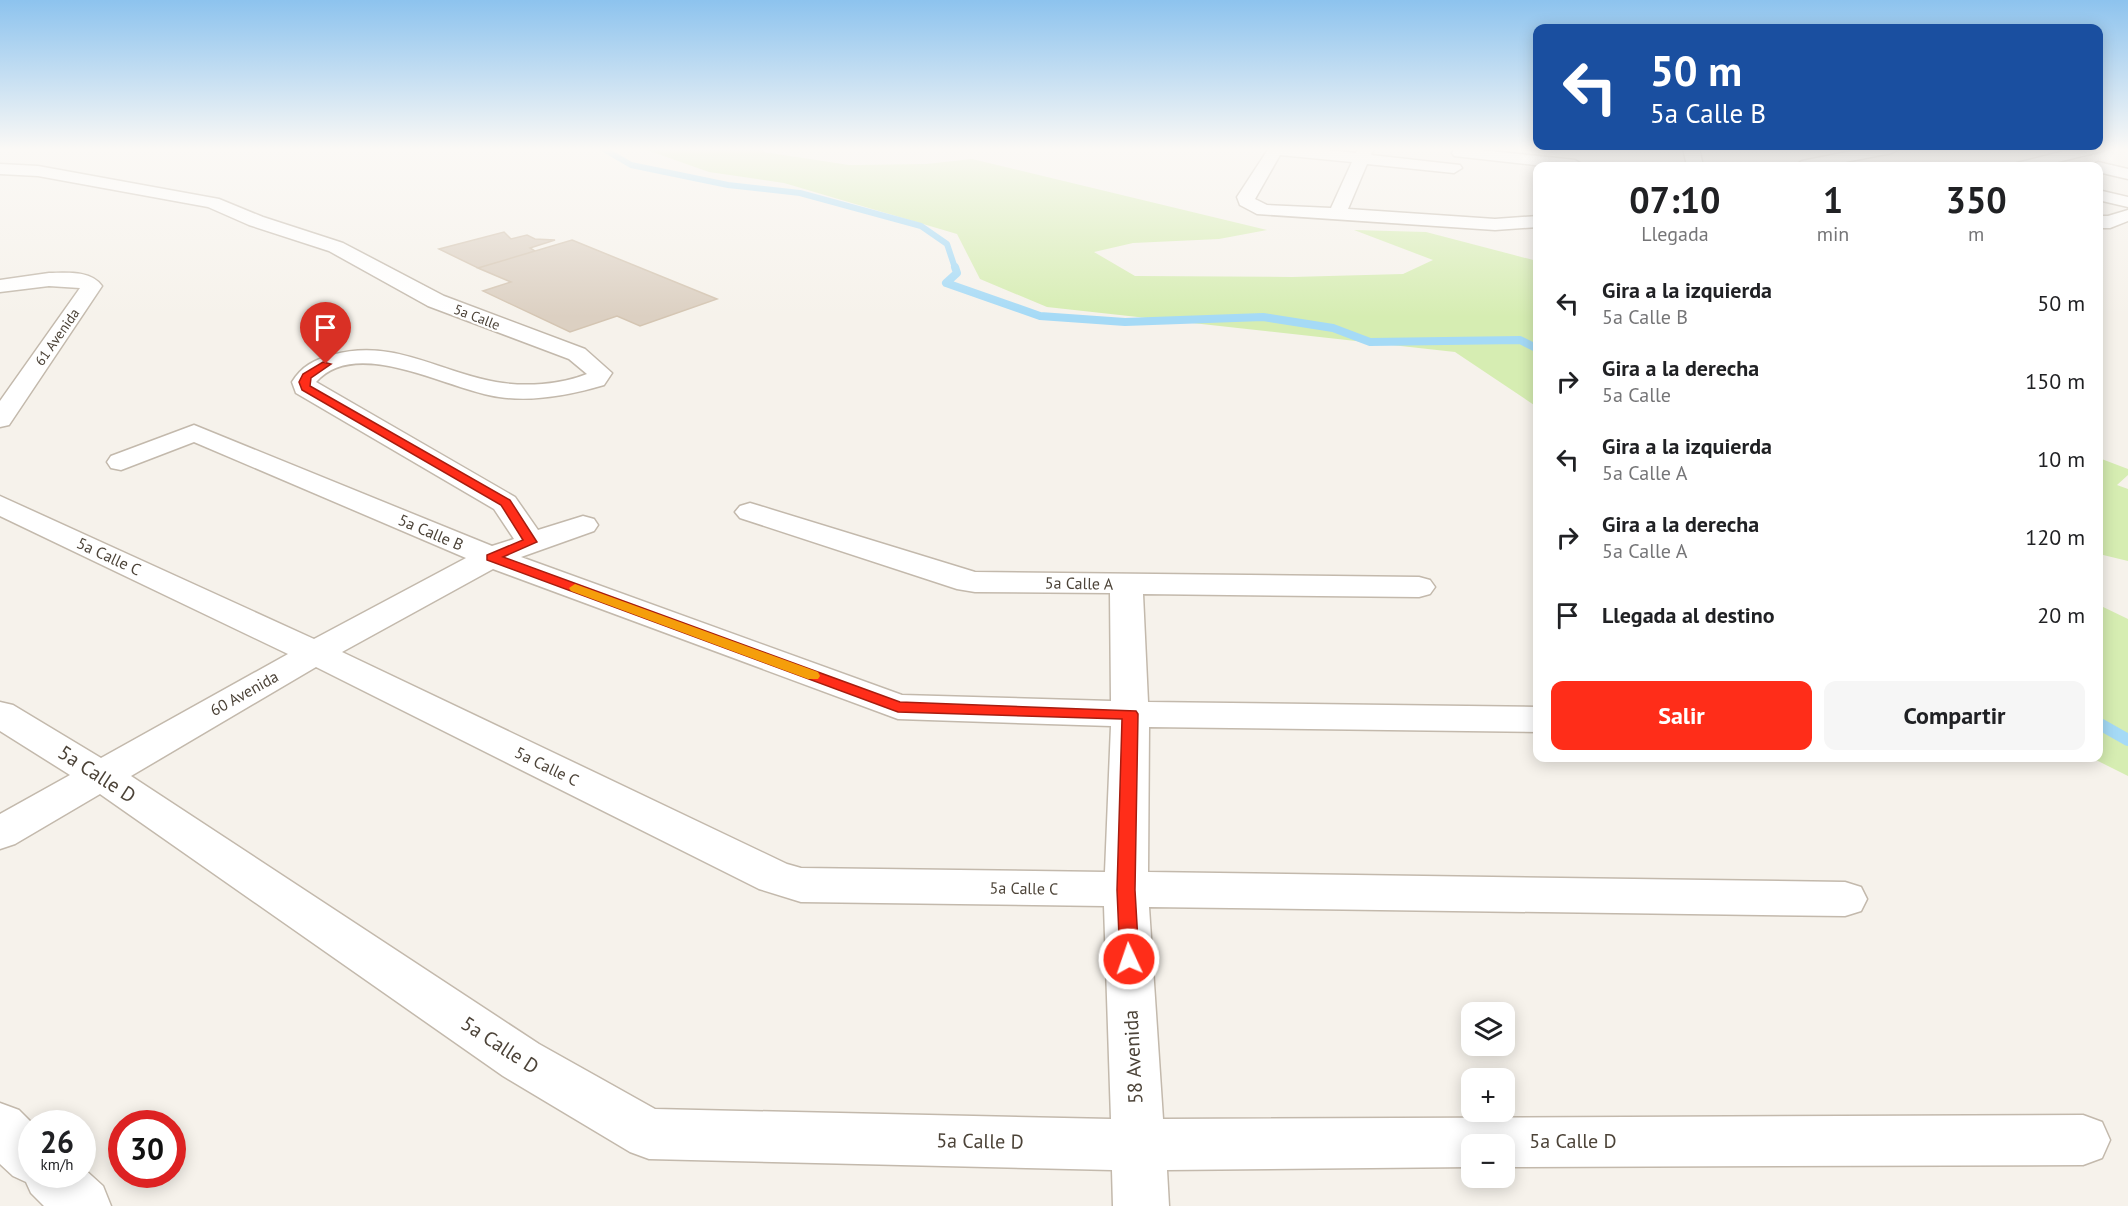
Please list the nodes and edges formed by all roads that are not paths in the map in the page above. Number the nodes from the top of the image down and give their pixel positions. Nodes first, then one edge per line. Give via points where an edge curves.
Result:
1 (216, 204) edge
2 (1252, 204) edge
3 (1341, 204) edge
4 (1337, 214) junction
5 (2128, 215) edge
6 (1533, 222) edge
7 (2103, 222) edge
8 (0, 286) edge
9 (0, 419) edge
10 (121, 462) dead end
11 (0, 505) edge
12 (750, 512) dead end
13 (583, 525) dead end
14 (531, 542) junction
15 (491, 557) junction
16 (1126, 584) junction
17 (1419, 587) dead end
18 (315, 653) junction
19 (0, 714) edge
20 (1130, 714) junction
21 (1533, 720) edge
22 (100, 775) junction
23 (0, 833) edge
24 (1126, 890) junction
25 (1845, 900) dead end
26 (0, 1128) edge
27 (2084, 1140) dead end
28 (18, 1145) edge
29 (1137, 1145) junction
30 (64, 1188) edge
31 (83, 1206) edge
32 (1141, 1206) edge

1 - 14 street, 5a Calle via 326,243 436,301 577,354 600,375 578,385 498,390 377,355 336,360 307,376 304,382 305,388 505,503
2 - 4 street via 1263,210
3 - 4 street
4 - 6 street via 1509,225
5 - 7 street
8 - 9 street, 61 Avenida via 58,279 84,280 92,286
10 - 15 street, 5a Calle B via 194,433
11 - 18 street, 5a Calle C
12 - 16 street, 5a Calle A via 957,579
13 - 14 street
14 - 15 street
15 - 18 street, 60 Avenida
15 - 20 street, 5a Calle B via 898,707
16 - 17 street, 5a Calle A
16 - 20 street, 58 Avenida
18 - 22 street, 60 Avenida
18 - 24 street, 5a Calle C via 774,877 801,885
19 - 22 street, 5a Calle D
20 - 21 street, 5a Calle B
20 - 24 street, 58 Avenida
22 - 23 street, 60 Avenida
22 - 29 street, 5a Calle D via 521,1060 649,1134
24 - 25 street, 5a Calle C
24 - 29 street, 58 Avenida
26 - 28 street
27 - 29 street, 5a Calle D
29 - 32 street, 58 Avenida
30 - 31 street

